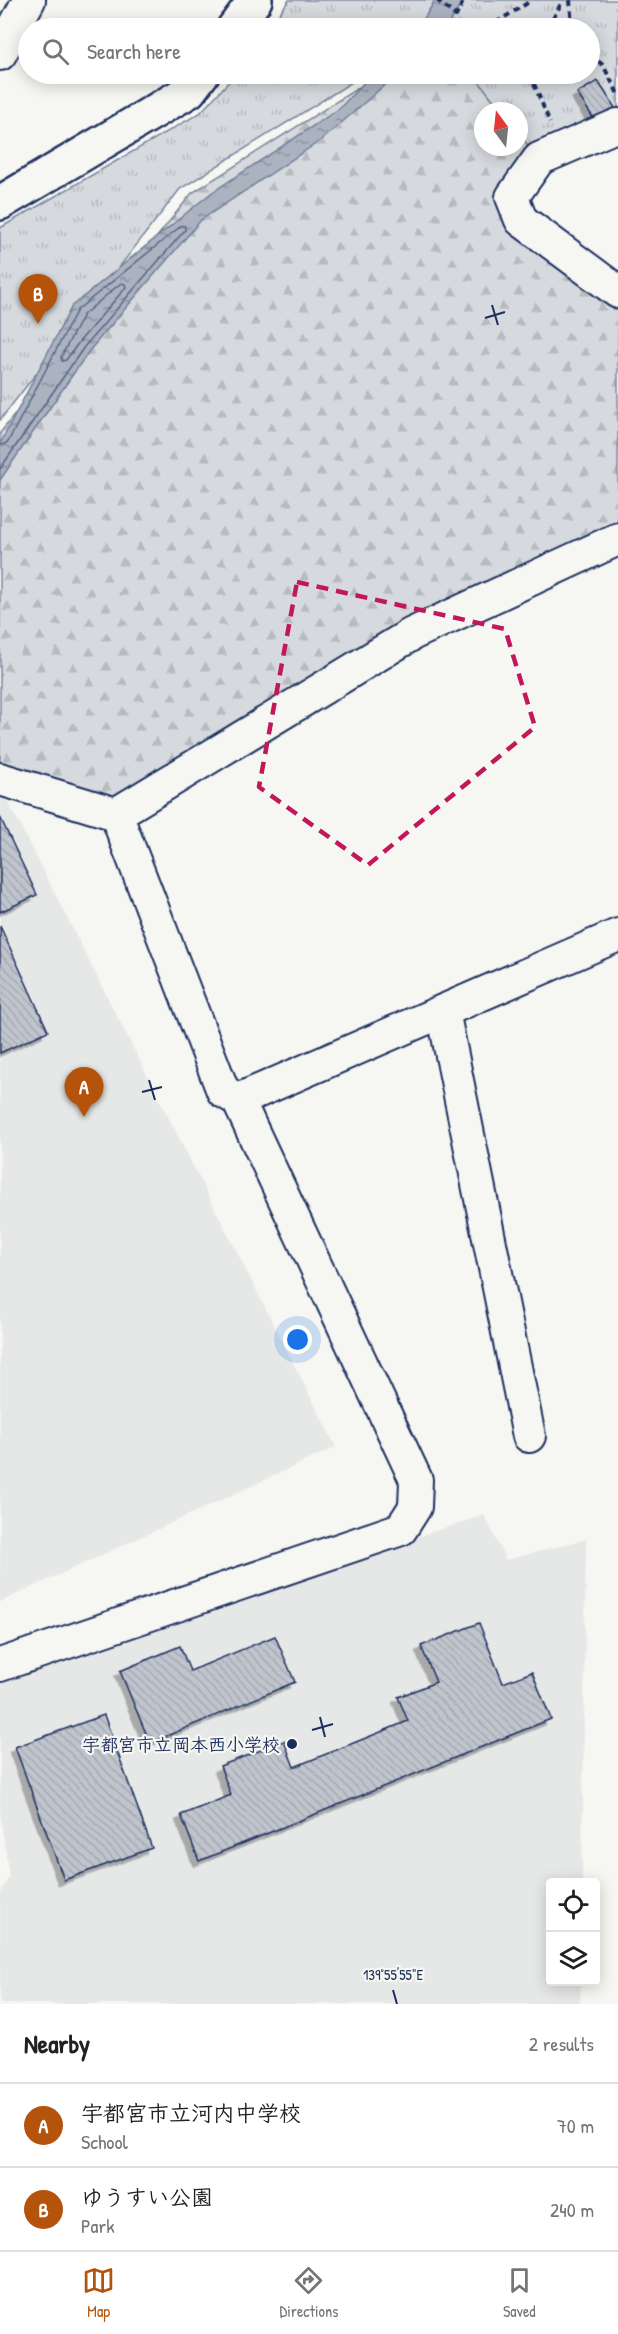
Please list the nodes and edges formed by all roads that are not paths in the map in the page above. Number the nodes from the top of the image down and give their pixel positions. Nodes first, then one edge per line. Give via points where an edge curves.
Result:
1 (29, 0) edge
2 (255, 0) edge
3 (19, 18) edge
4 (242, 18) edge
5 (18, 20) edge
6 (0, 54) edge
7 (194, 84) edge
8 (618, 125) edge
9 (0, 203) edge
10 (618, 292) edge
11 (618, 539) edge
12 (0, 779) edge
13 (116, 814) junction
14 (618, 935) edge
15 (443, 1011) junction
16 (238, 1100) junction
17 (529, 1436) dead end
18 (0, 1665) edge

1 - 3 street
2 - 4 street
5 - 6 street
7 - 9 street via 189,91
8 - 10 street via 539,159 512,197 521,220
11 - 13 street via 412,634
12 - 13 street
13 - 16 street via 223,1091
14 - 15 street
15 - 16 street
15 - 17 street
16 - 18 street via 416,1480 415,1507 400,1529

